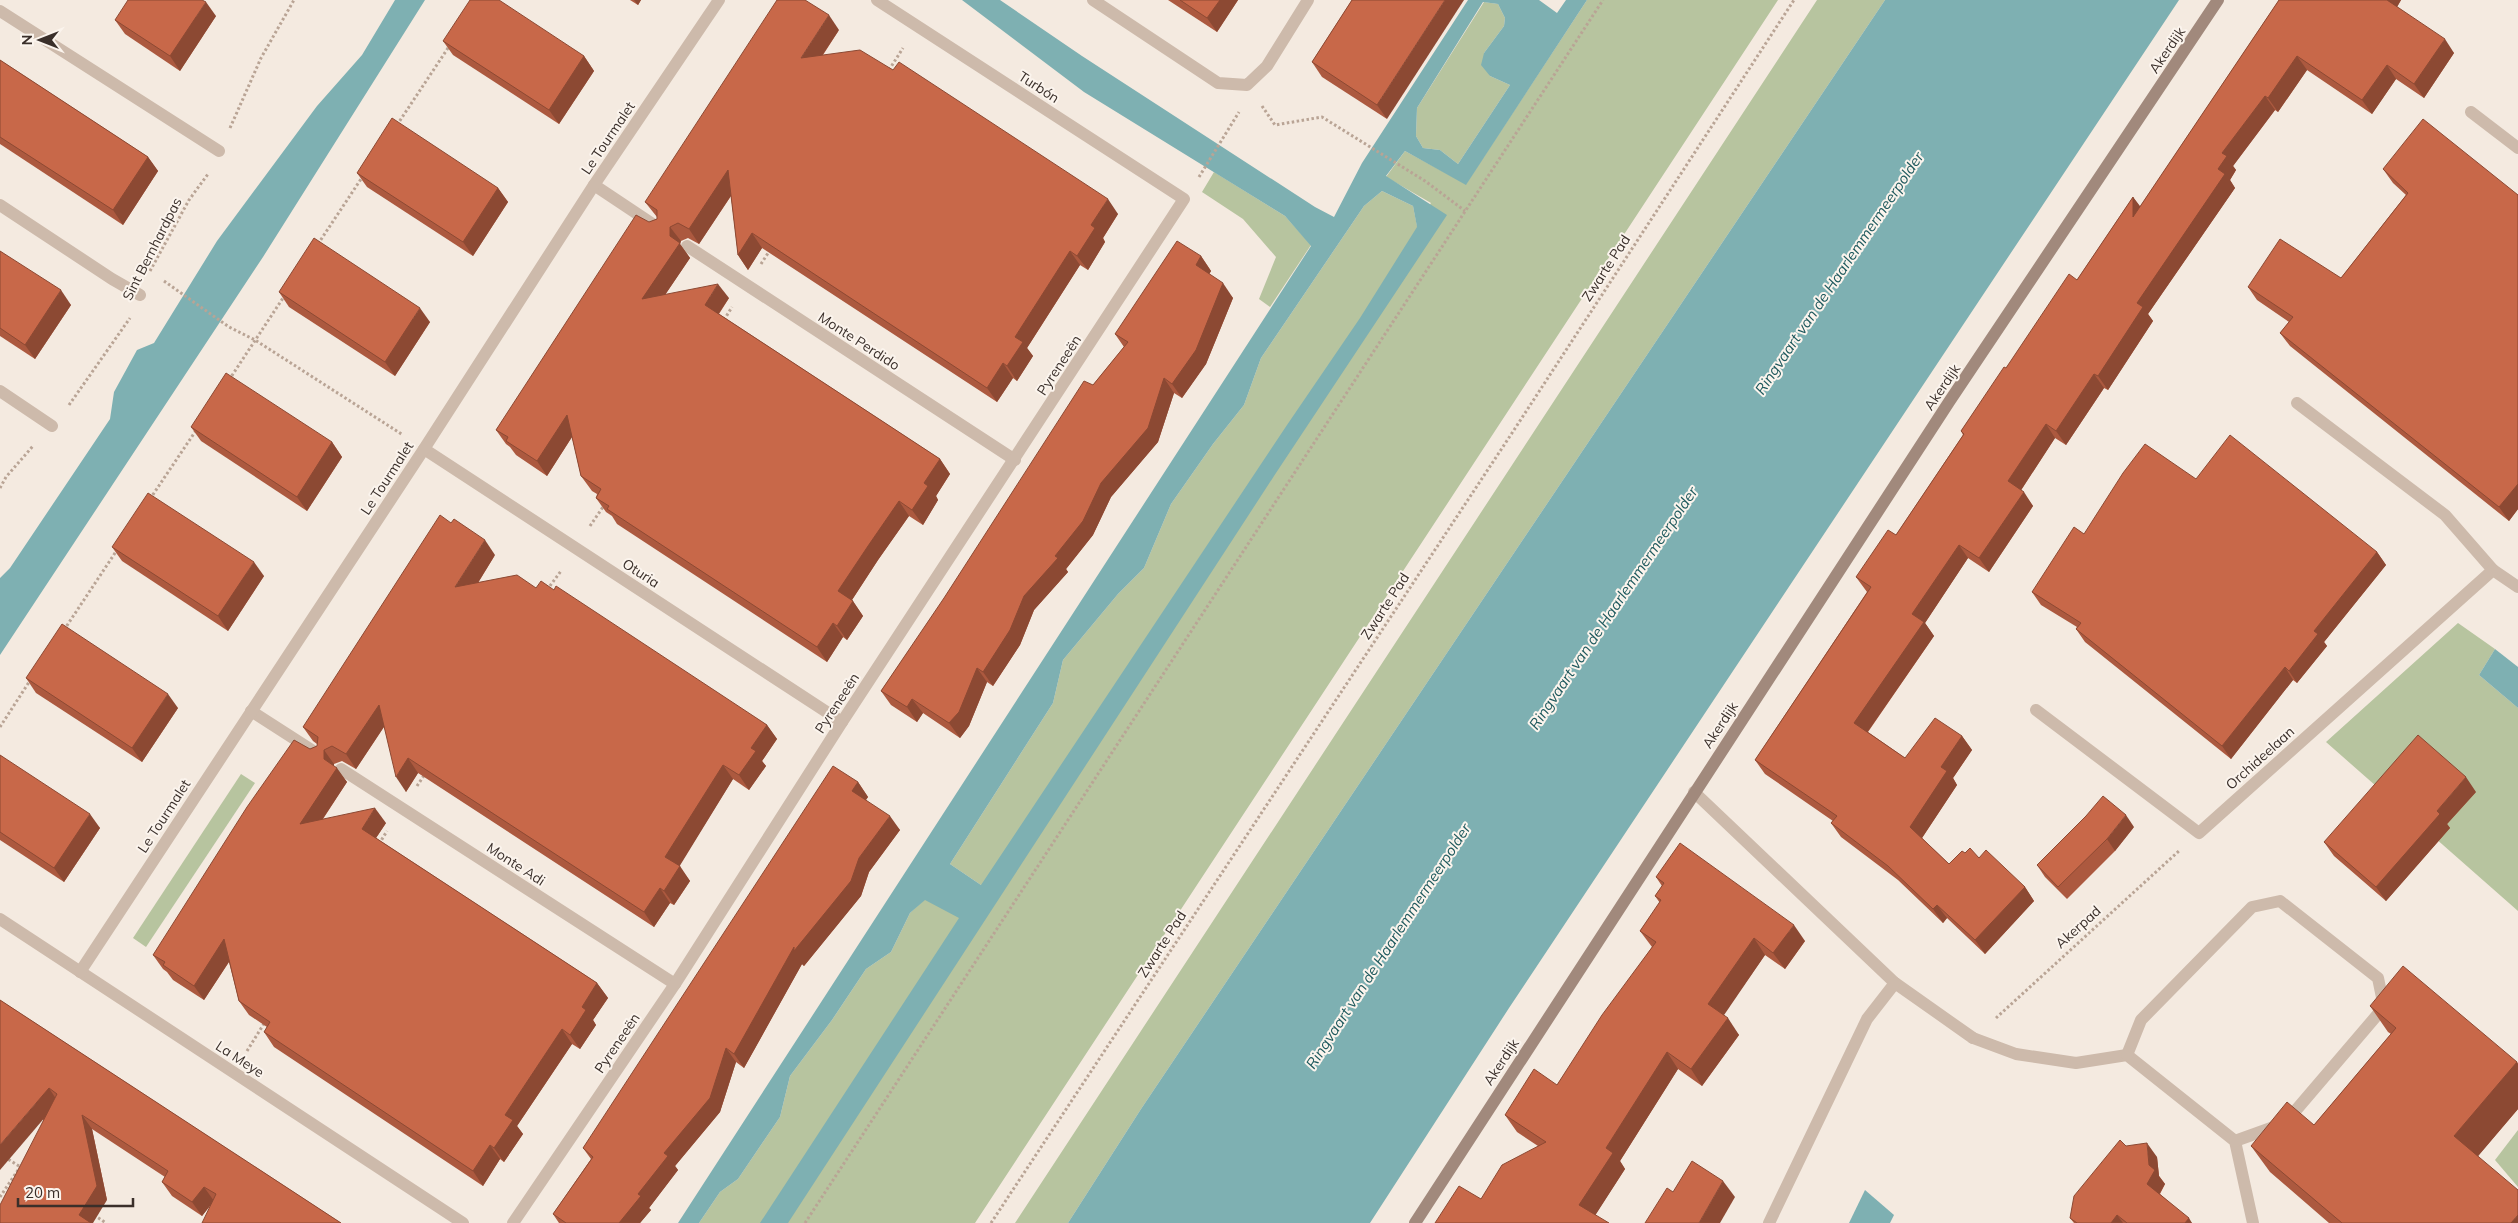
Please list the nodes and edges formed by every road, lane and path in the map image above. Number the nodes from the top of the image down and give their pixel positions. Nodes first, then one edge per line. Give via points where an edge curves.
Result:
1 (294, 0) edge
2 (719, 0) edge
3 (877, 0) edge
4 (1092, 0) edge
5 (1308, 0) edge
6 (1603, 0) edge
7 (1794, 0) edge
8 (2218, 0) edge
9 (0, 11) edge
10 (452, 42) edge
11 (1247, 85) junction
12 (2471, 112) dead end
13 (1239, 113) dead end
14 (392, 133) edge
15 (2518, 148) edge
16 (219, 151) junction
17 (364, 174) edge
18 (1195, 184) dead end
19 (594, 185) junction
20 (1184, 199) joint
21 (0, 204) edge
22 (1465, 211) junction
23 (660, 229) edge
24 (687, 246) edge
25 (315, 249) edge
26 (288, 290) edge
27 (178, 293) dead end
28 (140, 295) junction
29 (255, 340) junction
30 (228, 381) edge
31 (0, 392) edge
32 (2297, 403) dead end
33 (201, 422) edge
34 (52, 426) junction
35 (424, 449) junction
36 (1015, 460) junction
37 (0, 488) edge
38 (146, 504) edge
39 (119, 546) edge
40 (2493, 570) junction
41 (2518, 587) edge
42 (60, 636) edge
43 (33, 677) edge
44 (2036, 710) dead end
45 (251, 711) junction
46 (842, 722) junction
47 (0, 726) edge
48 (321, 756) edge
49 (341, 769) edge
50 (1694, 792) junction
51 (2199, 833) junction
52 (0, 919) edge
53 (80, 972) junction
54 (1895, 983) junction
55 (674, 984) junction
56 (1973, 1038) junction
57 (2127, 1055) junction
58 (2235, 1141) junction
59 (0, 1154) edge
60 (20, 1167) junction
61 (28, 1172) edge
62 (0, 1197) edge
63 (90, 1213) edge
64 (106, 1223) edge
65 (463, 1223) edge
66 (514, 1223) edge
67 (806, 1223) edge
68 (991, 1223) edge
69 (1415, 1223) edge
70 (1769, 1223) edge
71 (2253, 1223) edge

1 - 16 path, Sint Bernhardpas via 262,58
2 - 19 street, Le Tourmalet
3 - 20 street, Turbón
4 - 11 street via 1218,83
5 - 11 street via 1267,66
6 - 22 path
7 - 68 path, Zwarte Pad
8 - 50 street, Akerdijk via 1949,402
9 - 16 street
10 - 14 path
11 - 22 path via 1275,125 1322,117 1425,181
12 - 15 street
13 - 18 path
16 - 28 path, Sint Bernhardpas via 213,167 189,200 150,270
17 - 25 path
19 - 23 street
19 - 35 street, Le Tourmalet
20 - 36 street, Pyreneeën
21 - 28 street
22 - 67 path
24 - 36 street, Monte Perdido
26 - 29 path
27 - 29 path
28 - 34 path, Sint Bernhardpas via 130,319
29 - 30 path
29 - 35 path
31 - 34 street
32 - 40 street via 2445,515
33 - 38 path
34 - 37 path, Sint Bernhardpas via 24,455
35 - 45 street, Le Tourmalet
35 - 46 street, Oturia
36 - 46 street, Pyreneeën
39 - 42 path
40 - 41 street
40 - 51 street, Orchideelaan
43 - 47 path
44 - 51 street
45 - 48 street
45 - 53 street, Le Tourmalet
46 - 55 street, Pyreneeën
49 - 55 street, Monte Adi
50 - 54 street
50 - 69 street, Akerdijk
51 - 56 path, Akerpad
52 - 53 street, La Meye
53 - 65 street, La Meye
54 - 56 street
54 - 70 street via 1867,1019
55 - 66 street, Pyreneeën
56 - 57 street via 2016,1054 2076,1063
57 - 58 street
57 - 58 street via 2141,1020 2252,907 2280,900 2378,978 2384,1007 2285,1123
58 - 71 street
59 - 60 path
60 - 61 path
60 - 62 path
63 - 64 path

